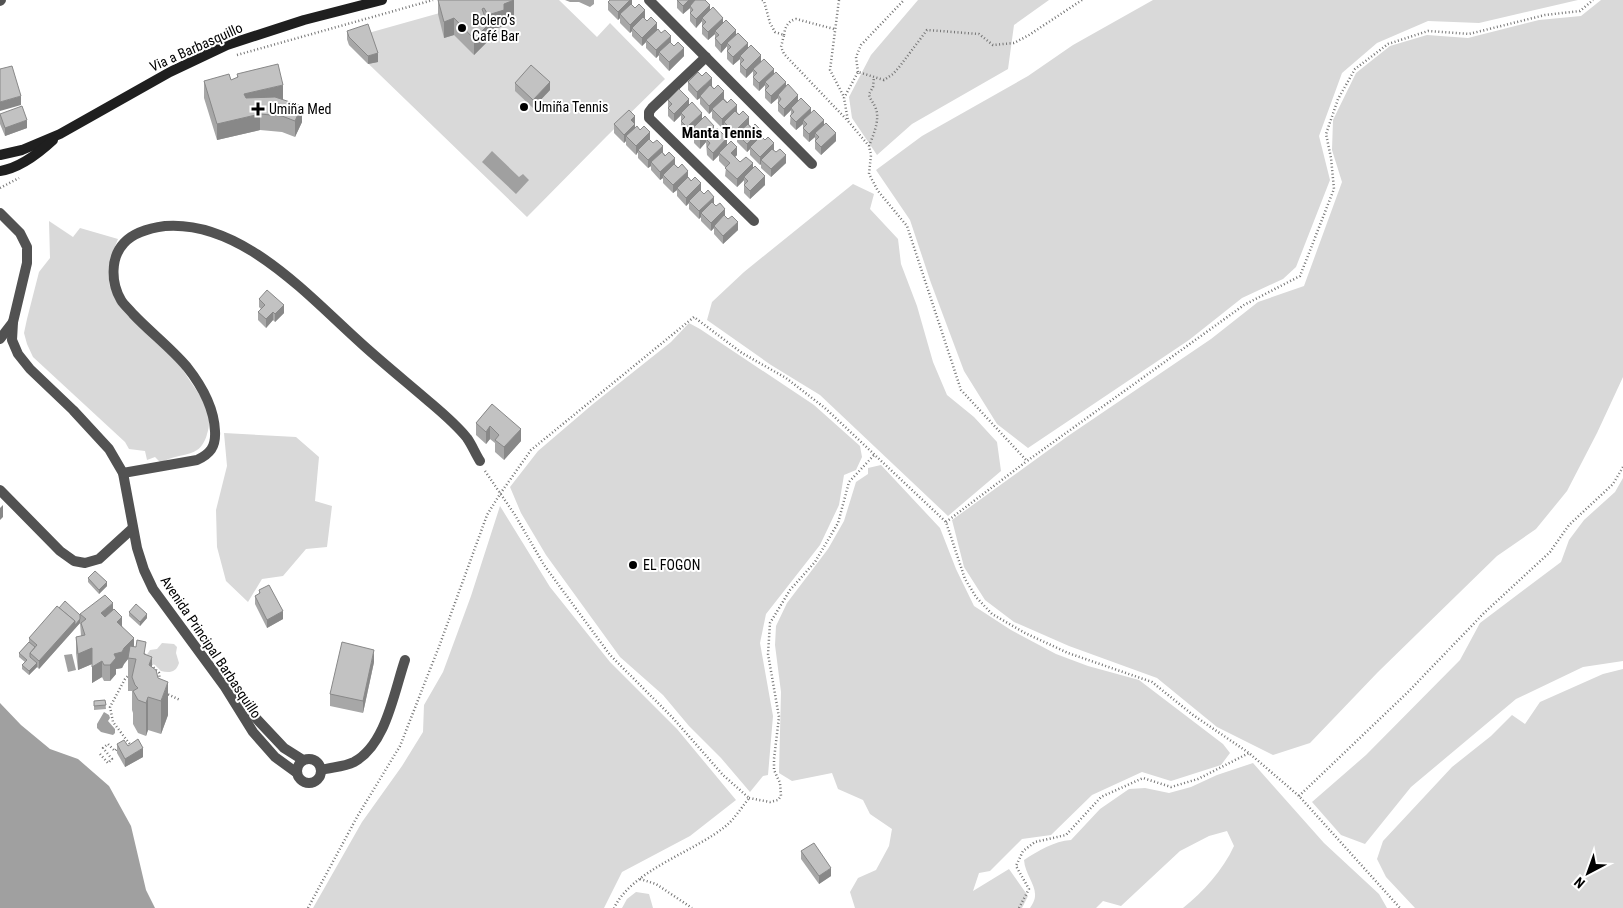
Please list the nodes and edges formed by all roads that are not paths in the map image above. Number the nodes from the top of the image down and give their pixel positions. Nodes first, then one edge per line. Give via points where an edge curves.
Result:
1 (382, 0) edge
2 (649, 0) edge
3 (706, 57) junction
4 (60, 134) junction
5 (0, 155) edge
6 (812, 164) dead end
7 (0, 171) edge
8 (0, 213) edge
9 (754, 221) dead end
10 (12, 322) junction
11 (0, 340) edge
12 (480, 461) dead end
13 (123, 473) junction
14 (0, 490) edge
15 (132, 528) junction
16 (405, 660) dead end
17 (225, 686) junction
18 (279, 743) junction
19 (270, 751) junction
20 (303, 760) junction
21 (321, 770) junction
22 (297, 774) junction

1 - 4 main road, Via a Barbasquillo via 304,20 227,45 170,72
2 - 3 street
3 - 6 street
3 - 9 street via 652,108 649,118
4 - 5 main road, Via a Barbasquillo via 22,150
4 - 7 main road, Via a Barbasquillo via 23,163
8 - 10 street, Avenida Principal Barbasquillo via 20,233 27,247 27,263
10 - 11 street
10 - 13 street, Avenida Principal Barbasquillo via 12,340 18,354 109,449
12 - 13 street via 467,438 447,417 287,276 253,252 220,235 175,226 153,227 123,244 113,268 115,284 121,300 186,366 206,395 214,418 216,438 207,455 196,460
13 - 15 street, Avenida Principal Barbasquillo
14 - 15 street via 74,561 99,560
15 - 17 street, Avenida Principal Barbasquillo via 144,570 154,589
16 - 21 street via 378,738 356,761
17 - 18 street
17 - 19 street, Avenida Principal Barbasquillo via 249,726
18 - 19 street
18 - 20 street
19 - 22 street, Avenida Principal Barbasquillo
20 - 21 street via 315,760
20 - 22 street
21 - 22 street via 316,780 309,783

